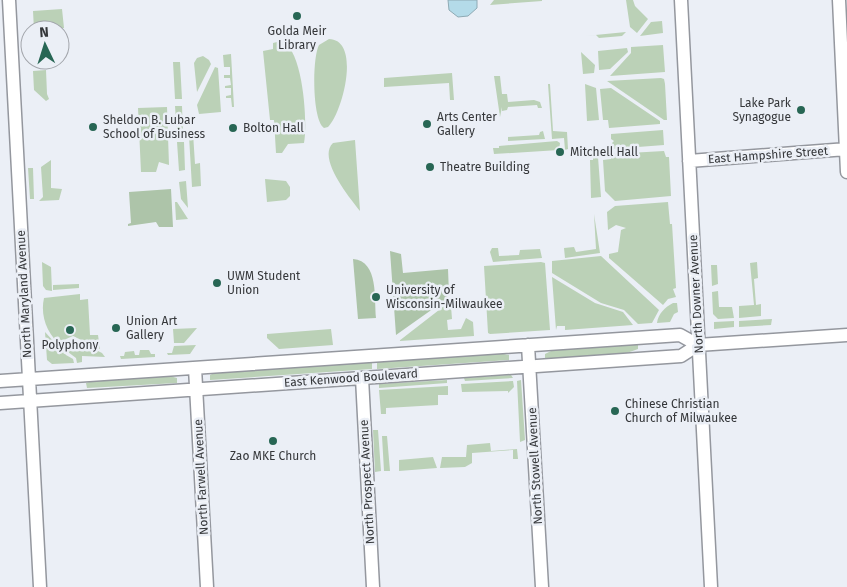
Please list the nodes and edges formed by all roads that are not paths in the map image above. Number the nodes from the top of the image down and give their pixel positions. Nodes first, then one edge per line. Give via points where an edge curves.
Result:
1 (9, 0) edge
2 (681, 0) edge
3 (839, 0) edge
4 (846, 149) edge
5 (689, 161) junction
6 (847, 172) edge
7 (847, 334) edge
8 (528, 345) junction
9 (698, 345) junction
10 (529, 367) junction
11 (194, 368) junction
12 (362, 378) junction
13 (28, 380) junction
14 (0, 381) edge
15 (196, 388) junction
16 (30, 402) junction
17 (0, 404) edge
18 (40, 587) edge
19 (207, 587) edge
20 (373, 587) edge
21 (542, 587) edge
22 (711, 587) edge

1 - 13 street, North Maryland Avenue
2 - 5 street, North Downer Avenue
3 - 4 street
4 - 5 street, East Hampshire Street
4 - 6 street
5 - 9 street, North Downer Avenue
7 - 9 street, East Kenwood Boulevard
8 - 9 street, East Kenwood Boulevard via 680,335
8 - 10 street, North Stowell Avenue
8 - 11 street, East Kenwood Boulevard
9 - 10 street, East Kenwood Boulevard via 681,356
9 - 22 street, North Downer Avenue
10 - 12 street, East Kenwood Boulevard
10 - 21 street, North Stowell Avenue
11 - 13 street, East Kenwood Boulevard
11 - 15 street, North Farwell Avenue
12 - 15 street, East Kenwood Boulevard
12 - 20 street, North Prospect Avenue
13 - 14 street, East Kenwood Boulevard
13 - 16 street, North Maryland Avenue
15 - 16 street, East Kenwood Boulevard
15 - 19 street, North Farwell Avenue
16 - 17 street, East Kenwood Boulevard
16 - 18 street, North Maryland Avenue

